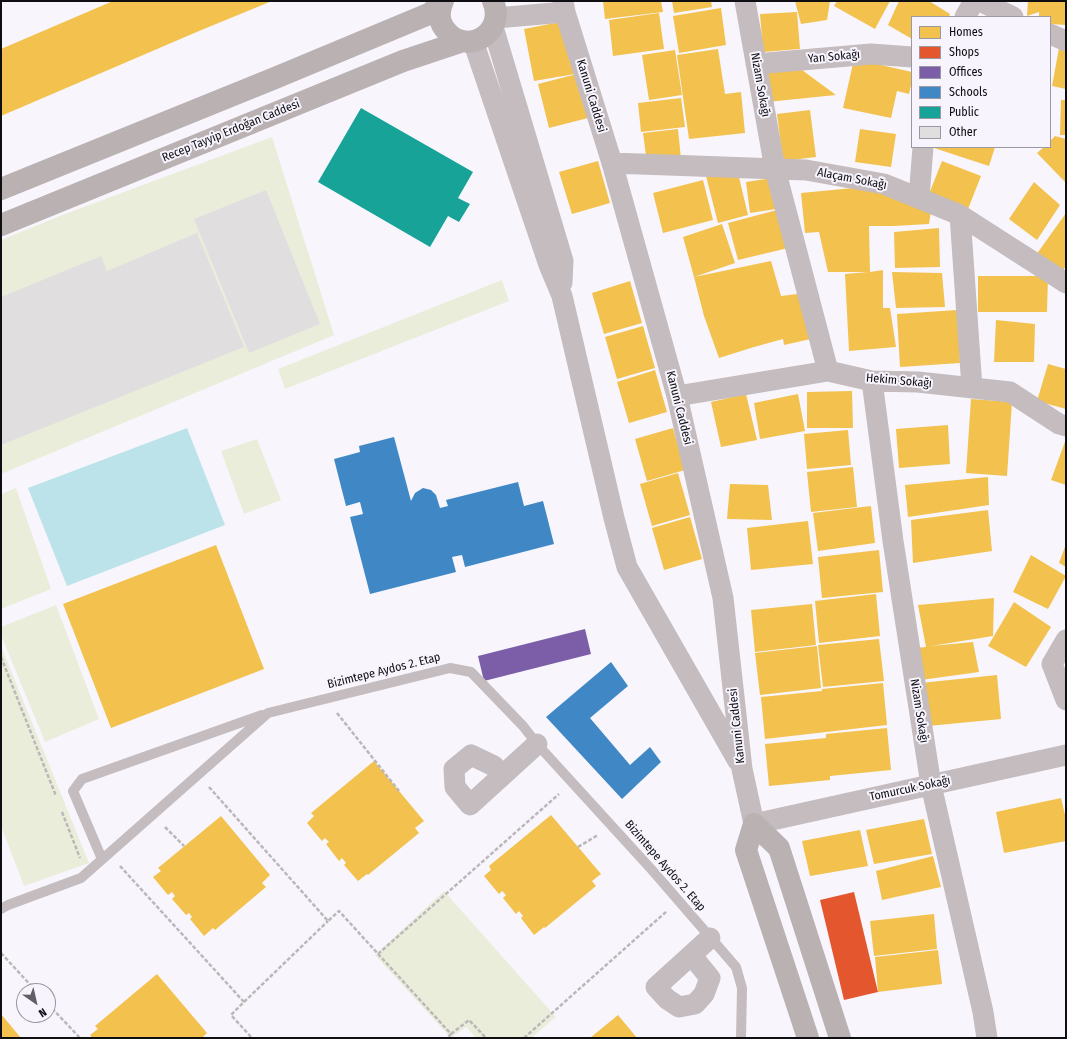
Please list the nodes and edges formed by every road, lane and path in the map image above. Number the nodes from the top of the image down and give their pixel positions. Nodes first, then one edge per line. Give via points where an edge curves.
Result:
1 (443, 1) edge
2 (745, 1) edge
3 (974, 1) edge
4 (980, 1) edge
5 (564, 7) edge
6 (494, 15) edge
7 (966, 16) edge
8 (1011, 16) edge
9 (1051, 34) edge
10 (468, 41) junction
11 (1066, 41) edge
12 (911, 57) edge
13 (756, 64) junction
14 (923, 148) edge
15 (612, 163) junction
16 (775, 169) junction
17 (1, 189) edge
18 (919, 198) junction
19 (960, 215) junction
20 (1, 225) edge
21 (1066, 283) edge
22 (562, 296) junction
23 (828, 371) junction
24 (872, 381) junction
25 (972, 388) junction
26 (677, 396) junction
27 (1066, 426) edge
28 (1066, 640) edge
29 (1, 657) edge
30 (325, 699) junction
31 (1066, 700) edge
32 (268, 713) junction
33 (537, 744) junction
34 (1066, 755) edge
35 (494, 766) dead end
36 (742, 769) junction
37 (198, 775) junction
38 (572, 782) junction
39 (931, 785) junction
40 (399, 791) dead end
41 (58, 801) dead end
42 (60, 808) dead end
43 (153, 815) junction
44 (754, 824) junction
45 (613, 827) junction
46 (184, 846) dead end
47 (578, 847) dead end
48 (105, 856) junction
49 (80, 859) dead end
50 (679, 901) junction
51 (1, 909) edge
52 (328, 921) junction
53 (710, 938) junction
54 (1, 953) edge
55 (378, 954) junction
56 (697, 962) dead end
57 (29, 983) edge
58 (244, 1002) junction
59 (56, 1012) edge
60 (452, 1034) junction
61 (80, 1038) edge
62 (252, 1038) edge
63 (447, 1038) edge
64 (486, 1038) edge
65 (524, 1038) edge
66 (741, 1038) edge
67 (808, 1038) edge
68 (840, 1038) edge
69 (987, 1038) edge

1 - 10 street via 440,16 442,25 454,38
1 - 17 street via 431,13
2 - 13 street, Nizam Sokağı
3 - 7 street
4 - 8 street
5 - 6 street
5 - 15 street, Kanuni Caddesi
6 - 10 street, Recep Tayyip Erdoğan Caddesi via 488,33 481,38
6 - 22 street via 562,261
9 - 11 street
10 - 20 street, Recep Tayyip Erdoğan Caddesi via 403,61
10 - 22 street
12 - 13 street, Yan Sokağı via 871,54
13 - 16 street, Nizam Sokağı
14 - 18 street
15 - 16 street, Alaçam Sokağı
15 - 26 street, Kanuni Caddesi
16 - 18 street, Alaçam Sokağı via 806,170 884,184
16 - 23 street, Nizam Sokağı
18 - 19 street, Alaçam Sokağı
19 - 21 street, Alaçam Sokağı
19 - 25 street
22 - 36 street via 627,567
23 - 24 street, Hekim Sokağı
23 - 26 street, Hekim Sokağı
24 - 25 street, Hekim Sokağı via 918,382
24 - 39 street, Nizam Sokağı via 893,541
25 - 27 street, Hekim Sokağı via 1010,392
26 - 36 street, Kanuni Caddesi via 723,598
28 - 31 street via 1052,664
29 - 41 path
30 - 32 lane, Bizimtepe Aydos 2. Etap
30 - 33 lane, Bizimtepe Aydos 2. Etap via 450,668 471,672
30 - 40 path
32 - 37 lane, Bizimtepe Aydos 2. Etap
32 - 48 lane via 82,778 73,791
33 - 35 street via 470,805 455,787 454,769 472,755
33 - 38 lane, Bizimtepe Aydos 2. Etap
34 - 39 street, Tomurcuk Sokağı
36 - 44 street, Kanuni Caddesi
37 - 43 lane, Bizimtepe Aydos 2. Etap
37 - 52 path
38 - 45 lane, Bizimtepe Aydos 2. Etap
38 - 55 path
39 - 44 street, Tomurcuk Sokağı
39 - 69 street, Nizam Sokağı
42 - 49 path
43 - 46 path
43 - 48 lane, Bizimtepe Aydos 2. Etap
44 - 67 street, Kanuni Caddesi via 746,850
44 - 68 street via 779,848
45 - 47 path
45 - 50 lane, Bizimtepe Aydos 2. Etap
48 - 51 lane, Bizimtepe Aydos 2. Etap via 80,878
48 - 58 path
50 - 53 lane, Bizimtepe Aydos 2. Etap
50 - 65 path
52 - 55 path via 339,910
52 - 58 path
53 - 56 street via 656,987 667,999 679,1006 695,1004 704,994 710,978
53 - 66 lane, Bizimtepe Aydos 2. Etap via 736,968 742,988
54 - 57 path
55 - 60 path
58 - 62 path via 231,1015
59 - 61 path
60 - 63 path
60 - 64 path via 469,1020

